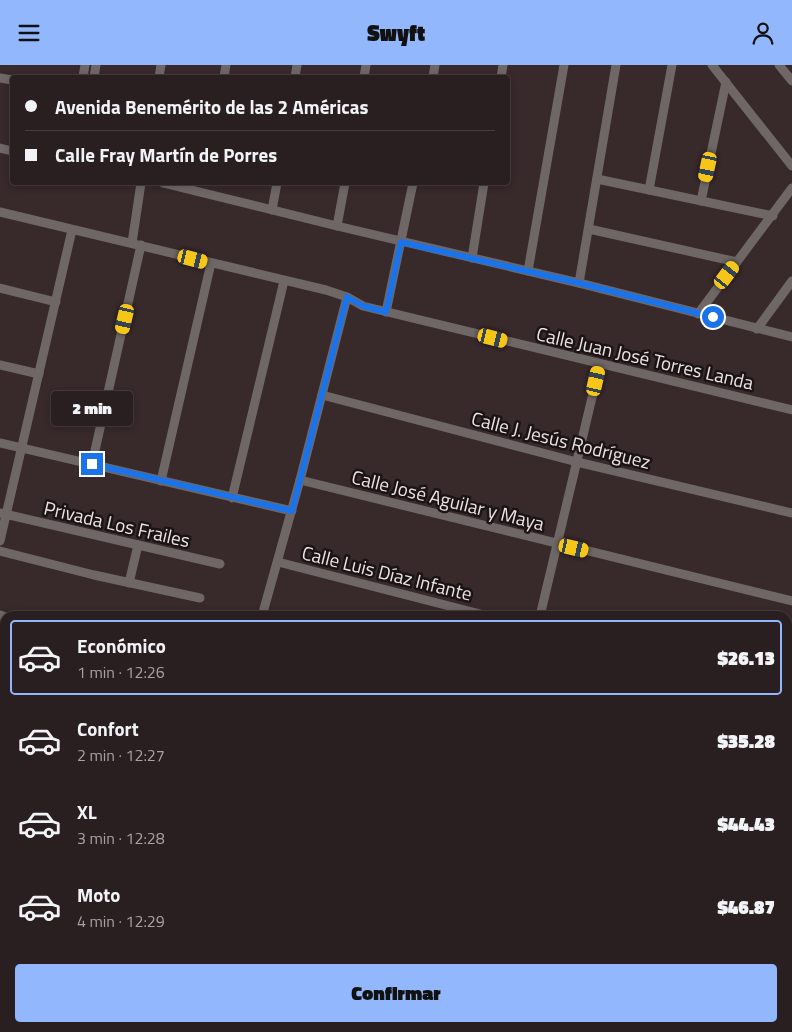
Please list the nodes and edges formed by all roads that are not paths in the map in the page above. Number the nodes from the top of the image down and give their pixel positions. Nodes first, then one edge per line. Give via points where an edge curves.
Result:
1 (564, 65) edge
2 (616, 65) edge
3 (672, 65) edge
4 (712, 65) edge
5 (779, 65) edge
6 (792, 81) edge
7 (726, 82) junction
8 (792, 166) edge
9 (597, 179) junction
10 (141, 185) edge
11 (172, 185) edge
12 (205, 185) edge
13 (277, 185) edge
14 (345, 185) edge
15 (413, 185) edge
16 (484, 185) edge
17 (792, 188) edge
18 (649, 190) junction
19 (203, 192) junction
20 (789, 200) edge
21 (701, 201) junction
22 (272, 210) junction
23 (0, 212) edge
24 (772, 216) junction
25 (337, 226) junction
26 (588, 229) junction
27 (72, 230) junction
28 (401, 242) junction
29 (132, 243) junction
30 (142, 245) junction
31 (472, 258) junction
32 (737, 262) junction
33 (211, 263) junction
34 (528, 271) junction
35 (284, 281) junction
36 (792, 281) edge
37 (579, 283) junction
38 (0, 288) edge
39 (347, 297) junction
40 (56, 302) junction
41 (386, 312) junction
42 (698, 314) junction
43 (758, 329) junction
44 (792, 337) edge
45 (600, 364) junction
46 (0, 365) edge
47 (39, 374) junction
48 (322, 395) junction
49 (792, 410) edge
50 (0, 443) edge
51 (22, 448) junction
52 (577, 462) junction
53 (92, 464) junction
54 (300, 480) junction
55 (161, 481) junction
56 (232, 497) junction
57 (292, 511) junction
58 (792, 513) edge
59 (3, 514) edge
60 (0, 541) edge
61 (556, 543) junction
62 (138, 545) junction
63 (0, 551) edge
64 (278, 562) junction
65 (220, 565) dead end
66 (129, 583) junction
67 (200, 598) dead end
68 (792, 601) edge
69 (263, 611) edge
70 (469, 611) edge
71 (541, 611) edge

1 - 34 street
2 - 9 street
3 - 18 street
4 - 7 street
5 - 6 street
7 - 8 street
7 - 21 street
9 - 18 street
9 - 26 street
10 - 29 street
11 - 19 street
12 - 19 street
13 - 22 street
14 - 25 street
15 - 28 street
16 - 31 street
17 - 20 street
18 - 21 street
19 - 22 street
20 - 24 street
21 - 24 street
22 - 25 street
23 - 27 street, Calle Juan José Torres Landa
24 - 32 street
25 - 28 street
26 - 32 street
26 - 37 street
27 - 29 street, Calle Juan José Torres Landa
27 - 40 street
28 - 31 street
28 - 41 street
29 - 30 street, Calle Juan José Torres Landa
30 - 33 street, Calle Juan José Torres Landa
30 - 53 street
31 - 34 street
32 - 42 street
33 - 35 street, Calle Juan José Torres Landa
33 - 55 street
34 - 37 street
35 - 39 street, Calle Juan José Torres Landa
35 - 56 street
36 - 43 street
37 - 42 street
38 - 40 street
39 - 41 street, Calle Juan José Torres Landa via 363,306
39 - 48 street
40 - 47 street
41 - 45 street, Calle Juan José Torres Landa
42 - 43 street
43 - 44 street
45 - 49 street, Calle Juan José Torres Landa
45 - 52 street
46 - 47 street
47 - 51 street
48 - 52 street, Calle J. Jesús Rodríguez
48 - 54 street
50 - 51 street
51 - 53 street
51 - 59 street
52 - 58 street, Calle J. Jesús Rodríguez
52 - 61 street
53 - 55 street
54 - 57 street
54 - 61 street, Calle José Aguilar y Maya
55 - 56 street
56 - 57 street
57 - 64 street
59 - 60 street
59 - 62 street, Privada Los Frailes
61 - 68 street, Calle José Aguilar y Maya
61 - 71 street
62 - 65 street, Privada Los Frailes
62 - 66 street
63 - 66 street
64 - 69 street
64 - 70 street, Calle Luis Díaz Infante
66 - 67 street

